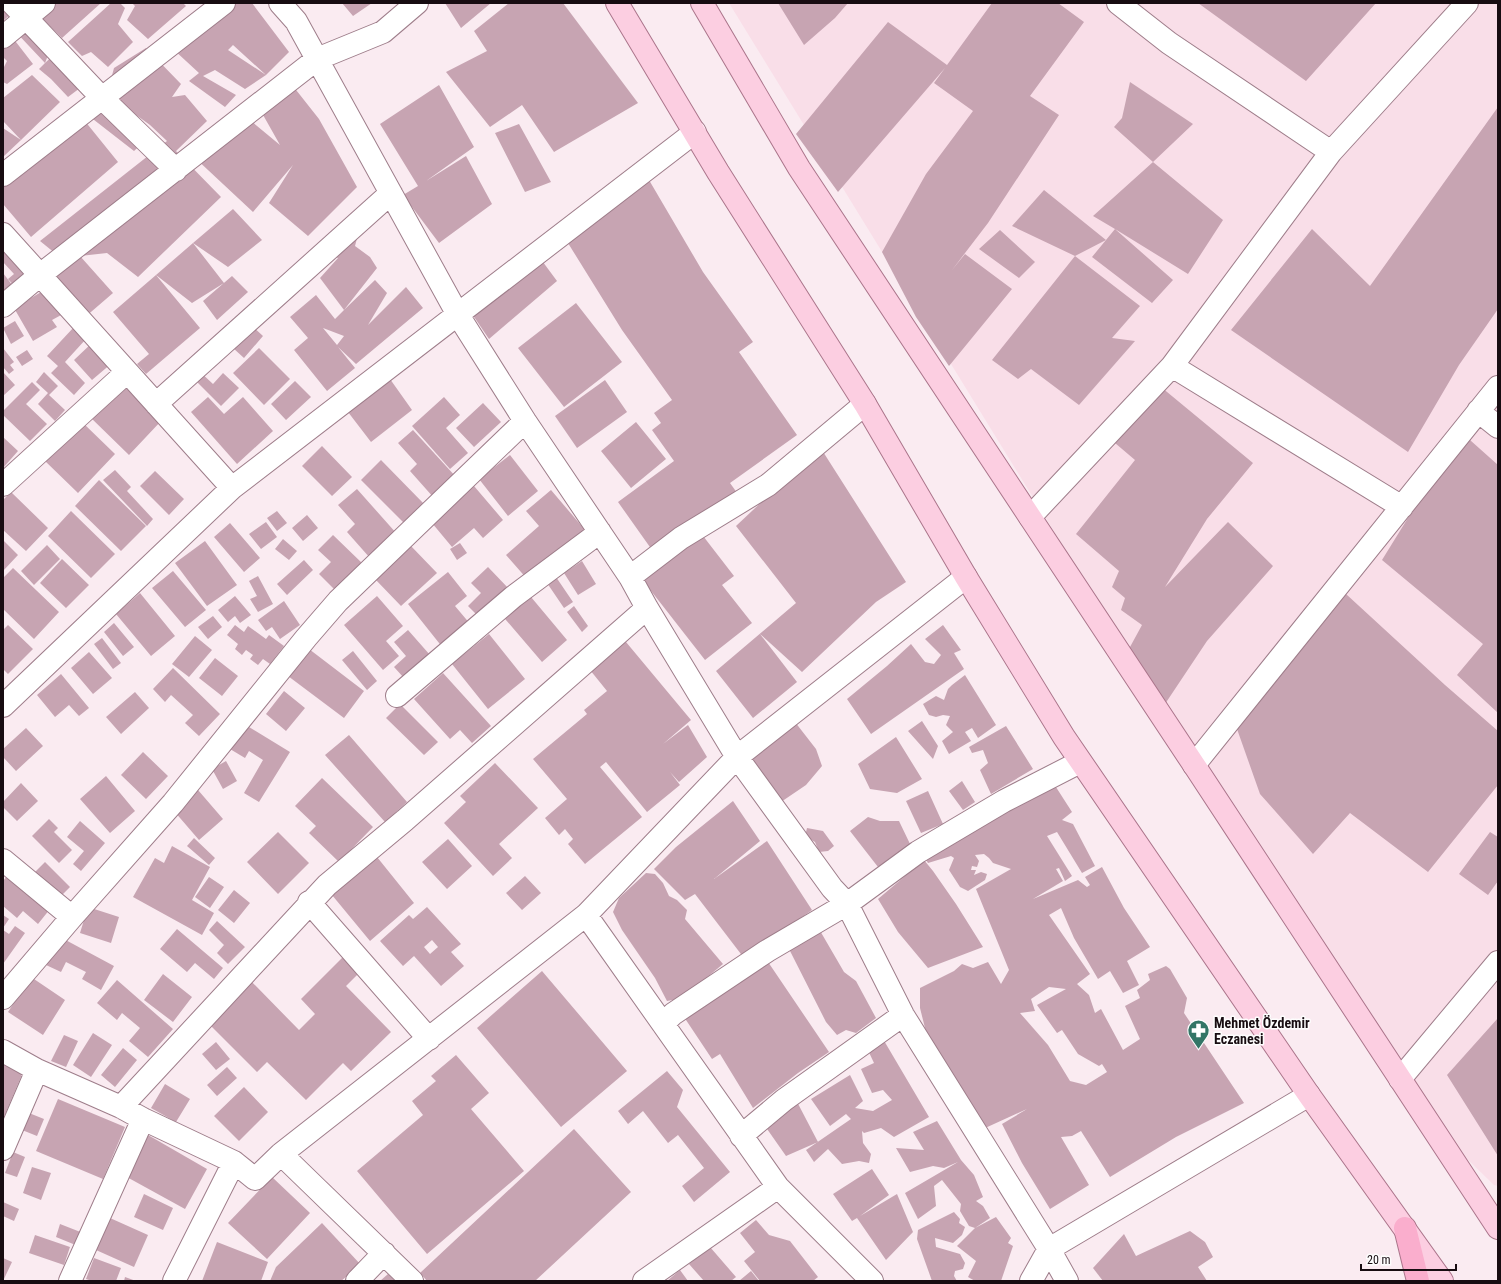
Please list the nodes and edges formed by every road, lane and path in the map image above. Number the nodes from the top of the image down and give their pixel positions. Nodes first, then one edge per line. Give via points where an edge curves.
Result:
1 (44, 3) edge
2 (224, 3) edge
3 (280, 3) edge
4 (417, 3) edge
5 (617, 3) edge
6 (702, 3) edge
7 (1118, 3) edge
8 (1467, 3) edge
9 (19, 10) edge
10 (3, 37) edge
11 (318, 59) junction
12 (102, 98) junction
13 (695, 132) junction
14 (1331, 152) junction
15 (176, 170) junction
16 (3, 175) edge
17 (391, 192) junction
18 (3, 234) edge
19 (40, 275) junction
20 (3, 306) edge
21 (458, 315) junction
22 (1172, 366) junction
23 (127, 372) junction
24 (1498, 387) edge
25 (156, 404) junction
26 (865, 404) junction
27 (1478, 411) junction
28 (525, 421) junction
29 (1498, 427) edge
30 (3, 485) edge
31 (232, 488) junction
32 (1402, 507) junction
33 (1030, 517) junction
34 (600, 532) junction
35 (630, 577) junction
36 (966, 577) junction
37 (647, 608) junction
38 (397, 696) dead end
39 (3, 706) edge
40 (737, 757) junction
41 (1080, 762) junction
42 (1194, 765) junction
43 (3, 860) edge
44 (309, 902) junction
45 (847, 904) junction
46 (586, 915) junction
47 (72, 917) junction
48 (1498, 962) edge
49 (3, 998) edge
50 (902, 1015) junction
51 (663, 1024) junction
52 (429, 1039) junction
53 (3, 1051) edge
54 (37, 1070) junction
55 (1400, 1078) junction
56 (1309, 1095) junction
57 (121, 1107) junction
58 (143, 1119) junction
59 (741, 1136) junction
60 (3, 1149) edge
61 (281, 1154) junction
62 (234, 1162) junction
63 (1468, 1182) junction
64 (778, 1187) junction
65 (1498, 1197) edge
66 (1405, 1228) junction
67 (1498, 1228) edge
68 (1049, 1249) junction
69 (384, 1253) junction
70 (70, 1281) edge
71 (174, 1281) edge
72 (357, 1281) edge
73 (412, 1281) edge
74 (644, 1281) edge
75 (872, 1281) edge
76 (1031, 1281) edge
77 (1067, 1281) edge
78 (1418, 1281) edge
79 (1442, 1281) edge

1 - 9 street
2 - 12 street
3 - 11 street via 296,21
4 - 11 street via 383,32
5 - 13 main road
6 - 33 main road via 800,168
7 - 14 street via 1169,43
8 - 14 street
9 - 10 street
9 - 12 street
11 - 15 street
11 - 17 street
12 - 15 street
12 - 16 street
13 - 21 street
13 - 26 main road
14 - 22 street
15 - 19 street
17 - 21 street
17 - 25 street
18 - 19 street
19 - 20 street
19 - 23 street
21 - 28 street
21 - 31 street
22 - 32 street
22 - 33 street
23 - 25 street
23 - 30 street
24 - 27 street
25 - 31 street
26 - 35 street via 768,485 681,538
26 - 36 main road
27 - 29 street
27 - 32 street
28 - 34 street
28 - 47 street via 338,601 173,803
31 - 39 street
32 - 42 street
33 - 42 main road
34 - 35 street
34 - 38 street via 513,597
35 - 37 street
36 - 40 street
36 - 41 main road
37 - 40 street
37 - 44 street
40 - 45 street via 832,888
40 - 46 street
41 - 45 street via 1004,800 918,852
41 - 56 main road
42 - 55 main road
43 - 47 street
44 - 52 street
44 - 57 street
45 - 50 street
45 - 51 street via 767,951 673,1014
46 - 51 street
46 - 52 street
47 - 49 street
48 - 55 street
50 - 59 street via 784,1100
50 - 68 street
51 - 59 street
52 - 61 street
53 - 54 street
54 - 57 street
54 - 60 street
55 - 63 main road
56 - 66 main road
56 - 68 street
57 - 58 street
58 - 62 street
58 - 70 street
59 - 64 street
61 - 62 street via 255,1179
61 - 69 street
62 - 71 street
63 - 65 main road
63 - 67 main road
64 - 74 street
64 - 75 street
66 - 78 highway
66 - 79 main road
68 - 76 street
68 - 77 street
69 - 72 street
69 - 73 street

